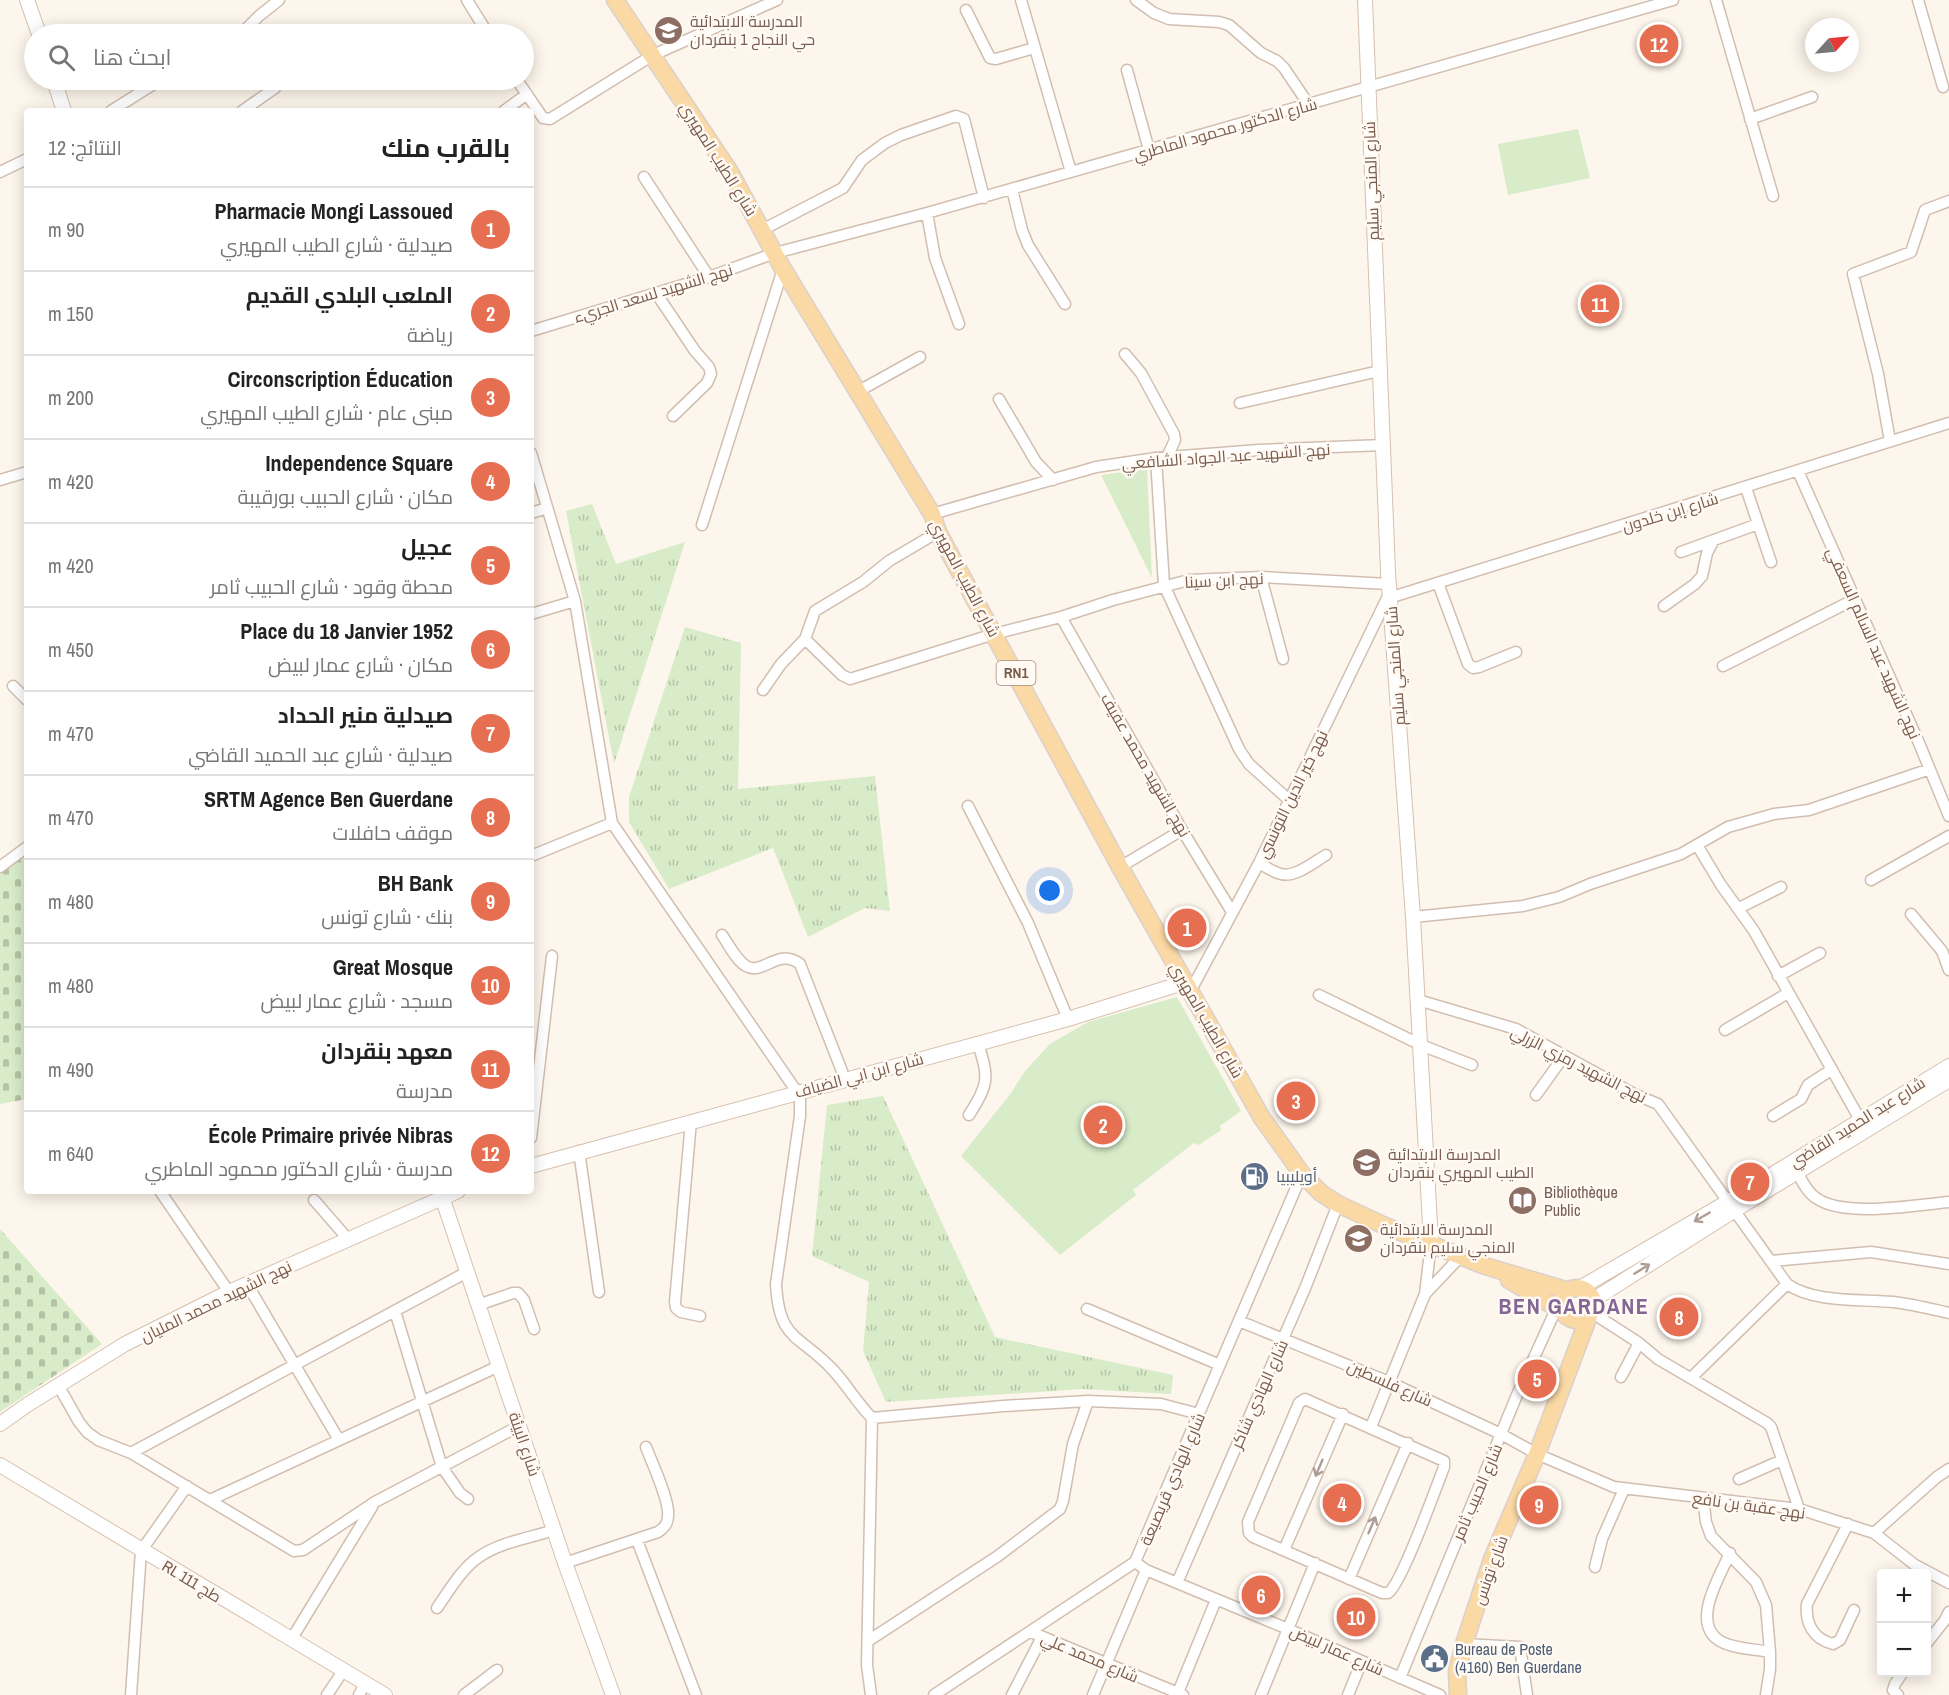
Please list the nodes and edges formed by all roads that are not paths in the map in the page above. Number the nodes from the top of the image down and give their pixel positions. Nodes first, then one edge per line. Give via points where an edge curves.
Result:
1 (27, 0) edge
2 (279, 0) edge
3 (467, 0) edge
4 (615, 0) edge
5 (777, 0) edge
6 (1021, 0) edge
7 (1136, 0) edge
8 (1365, 0) edge
9 (1673, 0) edge
10 (1716, 0) edge
11 (1918, 0) edge
12 (966, 10) dead end
13 (35, 24) edge
14 (251, 24) edge
15 (482, 24) edge
16 (1034, 48) junction
17 (653, 55) junction
18 (1127, 70) dead end
19 (1943, 87) dead end
20 (1368, 88) junction
21 (57, 90) edge
22 (144, 90) edge
23 (271, 90) edge
24 (524, 90) edge
25 (527, 94) junction
26 (1812, 97) dead end
27 (1309, 105) junction
28 (63, 108) edge
29 (116, 108) edge
30 (246, 108) edge
31 (508, 108) edge
32 (1749, 119) junction
33 (1149, 150) junction
34 (24, 160) edge
35 (0, 172) edge
36 (1071, 172) junction
37 (644, 177) dead end
38 (1012, 189) junction
39 (1773, 196) dead end
40 (984, 198) junction
41 (1949, 201) edge
42 (927, 213) junction
43 (762, 230) junction
44 (775, 253) junction
45 (783, 269) junction
46 (709, 277) junction
47 (656, 293) junction
48 (1065, 304) dead end
49 (959, 324) dead end
50 (534, 328) edge
51 (1125, 354) dead end
52 (920, 357) dead end
53 (1379, 371) junction
54 (857, 392) junction
55 (999, 399) dead end
56 (1240, 403) dead end
57 (673, 416) dead end
58 (1949, 423) edge
59 (1890, 441) junction
60 (1383, 445) junction
61 (1161, 458) junction
62 (534, 463) edge
63 (1798, 471) junction
64 (24, 473) edge
65 (0, 480) edge
66 (1053, 480) junction
67 (1746, 488) junction
68 (547, 508) junction
69 (534, 512) edge
70 (932, 514) junction
71 (1758, 524) junction
72 (702, 525) dead end
73 (938, 532) junction
74 (1714, 540) junction
75 (1681, 552) dead end
76 (1771, 562) dead end
77 (1261, 578) junction
78 (1438, 583) junction
79 (1164, 585) junction
80 (1389, 592) junction
81 (1855, 599) junction
82 (575, 601) junction
83 (1664, 606) dead end
84 (534, 613) edge
85 (1061, 617) junction
86 (994, 634) junction
87 (805, 639) junction
88 (1516, 652) dead end
89 (1283, 659) dead end
90 (1723, 666) dead end
91 (13, 686) dead end
92 (763, 690) dead end
93 (24, 697) edge
94 (1930, 769) junction
95 (1289, 800) junction
96 (968, 806) dead end
97 (1949, 816) edge
98 (612, 823) junction
99 (1182, 830) junction
100 (1949, 836) edge
101 (1697, 845) junction
102 (24, 849) edge
103 (534, 855) edge
104 (1326, 855) dead end
105 (1258, 863) junction
106 (0, 867) edge
107 (1120, 867) junction
108 (1871, 880) dead end
109 (1781, 887) dead end
110 (1739, 908) junction
111 (1232, 912) junction
112 (1911, 914) dead end
113 (1413, 917) junction
114 (722, 935) dead end
115 (1820, 953) dead end
116 (552, 957) dead end
117 (1946, 972) edge
118 (1778, 976) junction
119 (1188, 987) junction
120 (1788, 993) junction
121 (1319, 995) dead end
122 (1418, 1000) junction
123 (1068, 1019) junction
124 (1725, 1030) dead end
125 (978, 1043) junction
126 (1421, 1045) junction
127 (1564, 1056) junction
128 (1472, 1065) dead end
129 (1949, 1065) edge
130 (1831, 1070) junction
131 (845, 1079) junction
132 (1949, 1080) edge
133 (797, 1092) junction
134 (1536, 1095) dead end
135 (534, 1112) edge
136 (969, 1115) dead end
137 (1773, 1116) dead end
138 (691, 1121) junction
139 (1863, 1125) junction
140 (579, 1151) junction
141 (534, 1165) edge
142 (1797, 1172) junction
143 (1302, 1174) junction
144 (162, 1194) edge
145 (441, 1194) edge
146 (314, 1200) dead end
147 (1949, 1202) edge
148 (1338, 1204) junction
149 (1732, 1205) junction
150 (348, 1239) junction
151 (1431, 1244) junction
152 (1461, 1256) junction
153 (1771, 1261) junction
154 (1949, 1264) edge
155 (1485, 1266) junction
156 (467, 1272) junction
157 (247, 1284) junction
158 (1787, 1284) junction
159 (1574, 1289) junction
160 (229, 1292) junction
161 (599, 1292) dead end
162 (1425, 1294) junction
163 (478, 1305) junction
164 (1087, 1309) dead end
165 (395, 1311) junction
166 (1578, 1311) junction
167 (1949, 1312) edge
168 (700, 1316) dead end
169 (1239, 1321) junction
170 (534, 1329) dead end
171 (1283, 1338) junction
172 (1639, 1342) junction
173 (294, 1365) junction
174 (1220, 1365) junction
175 (499, 1366) junction
176 (1621, 1377) dead end
177 (1691, 1378) junction
178 (1389, 1382) junction
179 (58, 1385) junction
180 (423, 1401) junction
181 (1088, 1401) junction
182 (1199, 1414) junction
183 (1342, 1414) junction
184 (872, 1418) junction
185 (0, 1424) edge
186 (519, 1426) junction
187 (1371, 1427) junction
188 (1501, 1434) junction
189 (339, 1440) junction
190 (1408, 1443) junction
191 (646, 1447) dead end
192 (131, 1453) junction
193 (1537, 1454) junction
194 (1949, 1457) edge
195 (1782, 1460) junction
196 (0, 1466) edge
197 (442, 1467) junction
198 (1945, 1472) edge
199 (1739, 1479) dead end
200 (187, 1486) junction
201 (1624, 1489) junction
202 (1703, 1498) junction
203 (468, 1499) dead end
204 (210, 1500) junction
205 (375, 1502) junction
206 (1799, 1509) junction
207 (1848, 1524) junction
208 (554, 1530) junction
209 (1874, 1533) junction
210 (637, 1540) junction
211 (1284, 1550) junction
212 (141, 1551) junction
213 (1730, 1553) junction
214 (1135, 1562) junction
215 (565, 1563) junction
216 (1315, 1563) junction
217 (1595, 1567) dead end
218 (1146, 1570) junction
219 (1349, 1579) junction
220 (1949, 1582) edge
221 (1177, 1583) junction
222 (1216, 1600) junction
223 (436, 1608) dead end
224 (1854, 1610) dead end
225 (1949, 1611) edge
226 (1288, 1629) junction
227 (1030, 1632) junction
228 (1042, 1637) junction
229 (1931, 1638) edge
230 (291, 1640) junction
231 (868, 1641) junction
232 (1464, 1644) junction
233 (1770, 1652) junction
234 (1362, 1661) junction
235 (1107, 1664) junction
236 (497, 1670) dead end
237 (343, 1671) junction
238 (1900, 1677) edge
239 (1400, 1678) junction
240 (362, 1689) edge
241 (1179, 1694) edge
242 (1434, 1694) edge
243 (131, 1695) edge
244 (327, 1695) edge
245 (385, 1695) edge
246 (464, 1695) edge
247 (613, 1695) edge
248 (696, 1695) edge
249 (871, 1695) edge
250 (934, 1695) edge
251 (1012, 1695) edge
252 (1093, 1695) edge
253 (1261, 1695) edge
254 (1347, 1695) edge
255 (1458, 1695) edge
256 (1527, 1695) edge
257 (1766, 1695) edge
258 (1898, 1695) edge

1 - 13 street
2 - 14 street
3 - 15 street
4 - 17 main road, شارع الطيب المهيري / RN1
5 - 17 street
6 - 16 street
7 - 27 street via 1169,19 1229,25 1284,68
8 - 20 street, شارع المنجي سليم
9 - 20 street, شارع الدكتور محمود الماطري
10 - 32 street
11 - 19 street
12 - 16 street via 990,58
16 - 36 street
17 - 25 street via 550,119 543,118
17 - 43 main road, شارع الطيب المهيري / RN1 via 730,172
18 - 33 street
20 - 27 street, شارع الدكتور محمود الماطري
20 - 53 street, شارع المنجي سليم
21 - 28 street
22 - 29 street
23 - 30 street
24 - 25 street
25 - 31 street
26 - 32 street
27 - 33 street, شارع الدكتور محمود الماطري
32 - 39 street
33 - 36 street, شارع الدكتور محمود الماطري
34 - 35 street
36 - 38 street, شارع الدكتور محمود الماطري
37 - 46 street
38 - 40 street, شارع الدكتور محمود الماطري
38 - 48 street via 1028,245
40 - 42 street, شارع الدكتور محمود الماطري
40 - 43 street via 964,119 956,116 885,143 862,160 843,188
41 - 59 street via 1925,210 1911,252 1853,274
42 - 44 street, شارع الدكتور محمود الماطري
42 - 49 street via 935,258
43 - 44 main road, شارع الطيب المهيري / RN1
44 - 45 main road, شارع الطيب المهيري / RN1
44 - 46 street, نهج الشهيد لسعد الجريء
45 - 54 main road, شارع الطيب المهيري / RN1
45 - 72 street
46 - 47 street, نهج الشهيد لسعد الجريء
47 - 50 street, نهج الشهيد لسعد الجريء
47 - 57 street via 711,374
51 - 61 street via 1141,373 1174,434 1175,440
52 - 54 street
53 - 56 street
53 - 60 street, شارع المنجي سليم
54 - 70 main road, شارع الطيب المهيري / RN1
55 - 66 street via 1036,462
58 - 59 street, شارع إبن خلدون
59 - 63 street, شارع إبن خلدون
60 - 61 street, نهج الشهيد عبد الجواد الشافعي
60 - 80 street, شارع المنجي سليم
61 - 66 street, نهج الشهيد عبد الجواد الشافعي via 1096,467
61 - 79 street
62 - 68 street
63 - 67 street, شارع إبن خلدون
63 - 81 street, نهج الشهيد عبد السالم السعفي
64 - 65 street
66 - 70 street, نهج الشهيد عبد الجواد الشافعي
67 - 71 street
67 - 78 street, شارع إبن خلدون
68 - 69 street
68 - 82 street
70 - 73 main road, شارع الطيب المهيري / RN1
71 - 74 street
71 - 76 street
73 - 86 main road, شارع الطيب المهيري / RN1
73 - 87 street via 815,611
74 - 75 street
74 - 83 street via 1702,576
77 - 79 street, نهج ابن سينا via 1189,580
77 - 80 street, نهج ابن سينا
77 - 89 street
78 - 80 street, شارع إبن خلدون
78 - 88 street via 1468,664 1479,667
79 - 85 street, نهج ابن سينا
79 - 95 street via 1239,749 1249,764
80 - 95 street, نهج خير الدين التونسي
80 - 113 street, شارع المنجي سليم
81 - 90 street
81 - 94 street, نهج الشهيد عبد السالم السعفي
82 - 84 street
82 - 98 street
85 - 86 street, نهج ابن سينا
85 - 99 street, نهج الشهيد محمد عفيف
86 - 87 street, نهج ابن سينا via 850,679
86 - 107 main road, شارع الطيب المهيري / RN1
87 - 92 street
91 - 93 street
94 - 97 street, نهج الشهيد عبد السالم السعفي
94 - 101 street via 1809,810 1774,814 1728,827
95 - 105 street, نهج خير الدين التونسي
96 - 123 street via 1028,923
98 - 103 street
98 - 133 street
99 - 107 street
99 - 111 street, نهج الشهيد محمد عفيف
100 - 108 street
101 - 110 street
101 - 113 street via 1559,897 1523,906
102 - 106 street
104 - 105 street via 1287,875
105 - 111 street, نهج خير الدين التونسي
107 - 119 main road, شارع الطيب المهيري / RN1
109 - 110 street
110 - 118 street
111 - 119 street, نهج خير الدين التونسي
112 - 117 street via 1942,951
113 - 122 street, شارع المنجي سليم
114 - 131 street via 740,961 751,968 787,957 800,963
115 - 118 street
116 - 135 street
118 - 120 street
119 - 123 street, شارع ابن ابي الضياف
119 - 143 main road, شارع الطيب المهيري / RN1 via 1262,1118
120 - 124 street
120 - 130 street
121 - 126 street
122 - 126 street, شارع المنجي سليم
122 - 127 street, نهج الشهيد رمزي الزرلي via 1516,1029
123 - 125 street, شارع ابن ابي الضياف
125 - 131 street, شارع ابن ابي الضياف
125 - 136 street via 986,1083
126 - 128 street
126 - 151 street, شارع المنجي سليم
127 - 134 street
127 - 149 street, نهج الشهيد رمزي الزرلي via 1658,1104
129 - 139 street, شارع عبد الحميد القاضي
130 - 137 street via 1808,1085 1801,1099
130 - 139 street
131 - 133 street, شارع ابن ابي الضياف
132 - 139 street, شارع عبد الحميد القاضي
133 - 138 street, شارع ابن ابي الضياف
133 - 184 street via 801,1108 776,1284 779,1311 790,1334 832,1370
138 - 140 street, شارع ابن ابي الضياف
138 - 168 street via 675,1302 681,1312
139 - 142 street, شارع عبد الحميد القاضي
139 - 149 street, شارع عبد الحميد القاضي
140 - 141 street, شارع ابن ابي الضياف
140 - 161 street
142 - 147 street via 1811,1194 1825,1203 1864,1209
142 - 149 street, شارع عبد الحميد القاضي
143 - 148 main road, شارع الطيب المهيري / RN1 via 1320,1193
143 - 169 street, شارع الهادي قريصيعة
144 - 160 street
145 - 150 street, نهج الشهيد محمد المليان
145 - 156 street, شارع البيئة
146 - 150 street
148 - 151 main road, شارع الطيب المهيري / RN1
148 - 171 street, شارع الهادي شاكر
149 - 153 street, نهج الشهيد رمزي الزرلي
149 -> 159 street, شارع عبد الحميد القاضي
166 -> 149 street, شارع عبد الحميد القاضي
150 - 157 street, نهج الشهيد محمد المليان
151 - 152 main road, شارع الطيب المهيري / RN1
151 - 162 street
152 - 155 main road, شارع الطيب المهيري / RN1
152 - 162 street
153 - 154 street via 1871,1252
153 - 158 street, نهج الشهيد رمزي الزرلي
155 - 159 main road, RN1
155 - 166 main road, RN1
156 - 163 street, شارع البيئة
156 - 165 street
157 - 160 street, نهج الشهيد محمد المليان
157 - 173 street
158 - 167 street via 1813,1295
158 - 177 street
159 - 166 main road, شارع تونس via 1562,1300
159 - 166 main road, RN1 via 1590,1294
160 - 179 street, نهج الشهيد محمد المليان via 125,1344
162 - 178 street
163 - 170 street via 518,1293
163 - 175 street, شارع البيئة
164 - 174 street
165 - 173 street
165 - 180 street
166 - 172 street
166 - 188 street, شارع الحبيب ثامر
166 - 193 main road, شارع تونس via 1577,1348
169 - 171 street, شارع فلسطين
169 - 174 street, شارع الهادي قريصيعة
171 - 178 street, شارع فلسطين
171 - 221 street, شارع الهادي شاكر
172 - 176 street
172 - 177 street via 1658,1359
173 - 189 street
173 - 192 street
174 - 182 street, شارع الهادي قريصيعة
175 - 180 street
175 - 186 street, شارع البيئة
177 - 195 street via 1767,1423
178 - 187 street
178 - 188 street, شارع فلسطين
179 - 185 street, نهج الشهيد محمد المليان
179 - 192 street via 87,1432
180 - 189 street
180 - 197 street
181 - 182 street via 1161,1404
181 - 184 street
181 - 231 street via 1073,1444 1060,1509 998,1556
182 - 214 street, شارع الهادي قريصيعة
183 - 187 street
183 -> 211 street
183 - 211 street via 1302,1400 1252,1511 1249,1533
184 - 231 street
186 - 197 street
186 - 208 street, شارع البيئة
187 - 190 street
188 - 193 street, شارع فلسطين
188 - 239 street, شارع الحبيب ثامر
189 - 204 street
219 -> 190 street
190 - 219 street via 1442,1458 1445,1464 1400,1575 1388,1593
191 - 210 street via 669,1515 663,1528
192 - 200 street
193 - 201 street, نهج عقبة بن نافع
193 - 232 main road, شارع تونس via 1492,1559
194 - 198 street
195 - 199 street
195 - 206 street
196 - 212 street, RL طج 111
197 - 203 street via 460,1494
197 - 205 street
198 - 209 street
200 - 204 street
200 - 212 street
201 - 202 street, نهج عقبة بن نافع
201 - 217 street via 1602,1539
202 - 206 street, نهج عقبة بن نافع
202 - 213 street via 1711,1536
204 - 205 street via 294,1551 312,1545
205 - 230 street
206 - 207 street, نهج عقبة بن نافع
207 - 209 street, نهج عقبة بن نافع
207 - 224 street via 1807,1604 1806,1615 1810,1628 1824,1642 1833,1644 1840,1640
208 - 215 street, شارع البيئة
208 - 223 street via 479,1556
209 - 220 street, نهج عقبة بن نافع via 1915,1565
210 - 215 street
210 - 248 street
211 - 216 street
212 - 230 street, RL طج 111
212 - 243 street
213 - 233 street via 1756,1581 1766,1605
213 - 233 street via 1708,1605 1706,1618 1710,1630 1731,1645
214 - 218 street, شارع عمار لبيض
214 - 227 street, شارع الهادي قريصيعة
215 - 247 street, شارع البيئة
216 - 219 street
216 - 226 street
218 - 221 street, شارع عمار لبيض
218 - 235 street
221 - 222 street, شارع عمار لبيض
222 - 226 street, شارع عمار لبيض
222 - 241 street
225 - 229 street
226 - 234 street, شارع عمار لبيض
226 - 253 street
227 - 228 street, شارع محمد علي
227 - 250 street, شارع الهادي قريصيعة
228 - 235 street, شارع محمد علي
228 - 251 street
230 - 237 street, RL طج 111
231 - 249 street
232 - 255 main road, شارع تونس via 1457,1672
232 - 256 street via 1520,1647
233 - 257 street
234 - 239 street, شارع عمار لبيض
234 - 254 street
235 - 241 street, شارع محمد علي
235 - 252 street
236 - 246 street
237 - 240 street, RL طج 111
237 - 244 street
238 - 258 street via 1893,1690
239 - 242 street, شارع عمار لبيض
240 - 245 street, RL طج 111

